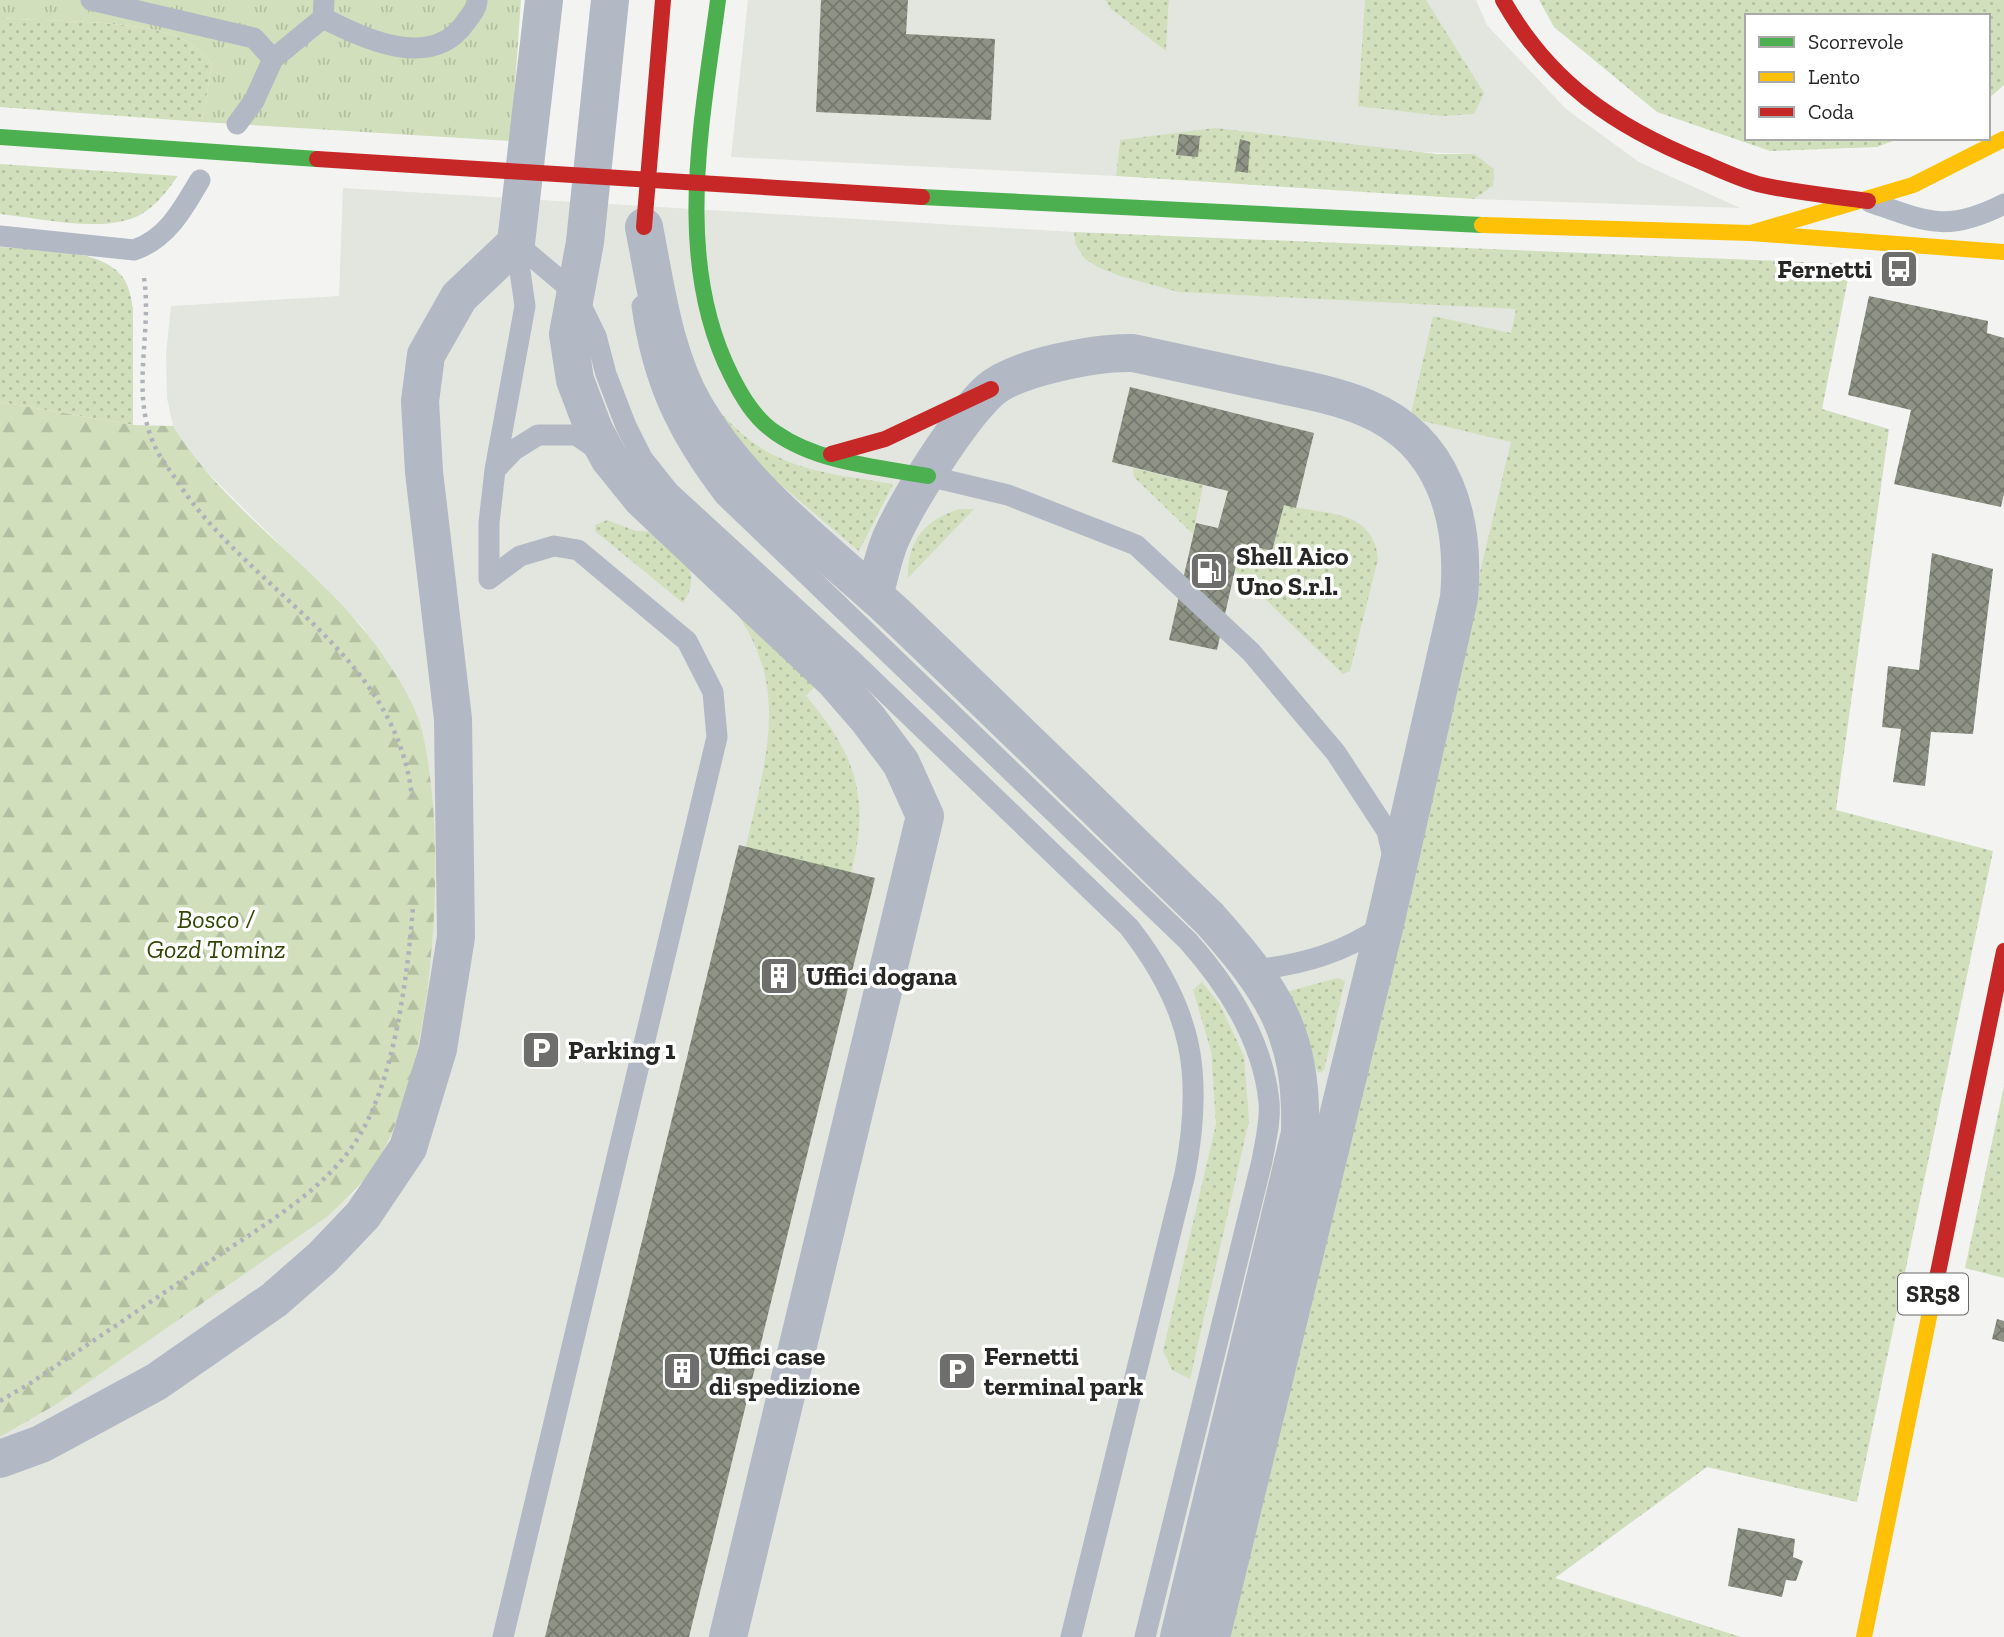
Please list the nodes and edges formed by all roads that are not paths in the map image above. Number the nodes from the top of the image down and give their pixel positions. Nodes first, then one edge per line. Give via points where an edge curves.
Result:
1 (91, 0) edge
2 (477, 0) edge
3 (544, 0) edge
4 (610, 0) edge
5 (663, 0) edge
6 (718, 0) edge
7 (1503, 0) edge
8 (324, 9) edge
9 (273, 60) junction
10 (237, 124) dead end
11 (0, 137) edge
12 (2004, 139) edge
13 (200, 180) dead end
14 (1868, 201) junction
15 (2004, 204) edge
16 (644, 227) junction
17 (1751, 233) junction
18 (0, 236) edge
19 (516, 243) junction
20 (2004, 252) edge
21 (575, 293) junction
22 (991, 389) junction
23 (827, 455) junction
24 (609, 458) junction
25 (495, 470) junction
26 (928, 475) junction
27 (874, 595) junction
28 (1397, 873) junction
29 (1385, 924) junction
30 (2004, 951) edge
31 (1255, 970) junction
32 (0, 1459) edge
33 (503, 1637) edge
34 (728, 1637) edge
35 (1071, 1637) edge
36 (1145, 1637) edge
37 (1179, 1637) edge
38 (1211, 1637) edge
39 (1864, 1637) edge

1 - 9 lane via 254,38
2 - 8 lane via 477,7 454,39 420,49 368,41
3 - 19 street
4 - 21 street via 585,242
5 - 16 main road
6 - 23 main road via 700,191 704,303 728,374 751,409 778,435
7 - 14 main road via 1511,19 1565,84 1628,129 1765,186
8 - 9 lane
9 - 10 lane via 254,101
11 - 17 main road via 729,187 1469,225
12 - 14 main road via 1913,185
13 - 18 lane via 162,234 134,250
14 - 15 lane via 1914,218 1951,223 1974,219
14 - 17 main road
16 - 27 street via 666,332 695,407 716,440 779,510
16 - 36 lane via 642,304 647,342 674,422 694,456 725,496 1188,941 1228,990 1257,1046 1270,1104 1262,1161
17 - 20 main road
19 - 21 lane
19 - 25 lane via 525,306
19 - 32 street via 459,297 426,355 420,401 453,719 456,937 439,1049 408,1148 363,1215 274,1300 156,1382 41,1444
21 - 24 street via 568,334 575,380
21 - 35 lane via 596,336 626,426 642,458 669,492 854,662 1129,927 1173,993 1194,1078 1195,1123
22 - 23 main road via 885,439
22 - 26 street
22 - 28 street via 1057,362 1104,352 1133,353 1332,396 1400,427 1429,453 1446,487 1462,561 1459,598
23 - 26 main road
24 - 25 lane via 576,435 538,435 514,450
24 - 34 street via 642,499 835,681 901,764 925,816
25 - 33 lane via 489,579 520,556 554,546 578,550 687,641 713,692 717,737
26 - 27 street via 889,541
26 - 28 lane via 1008,495 1136,545 1251,652 1336,753 1387,831
27 - 31 street via 1209,918
28 - 29 street
29 - 31 lane via 1334,954 1298,965
29 - 38 street
30 - 39 main road, SR58
31 - 37 street via 1272,997 1297,1068 1300,1133

